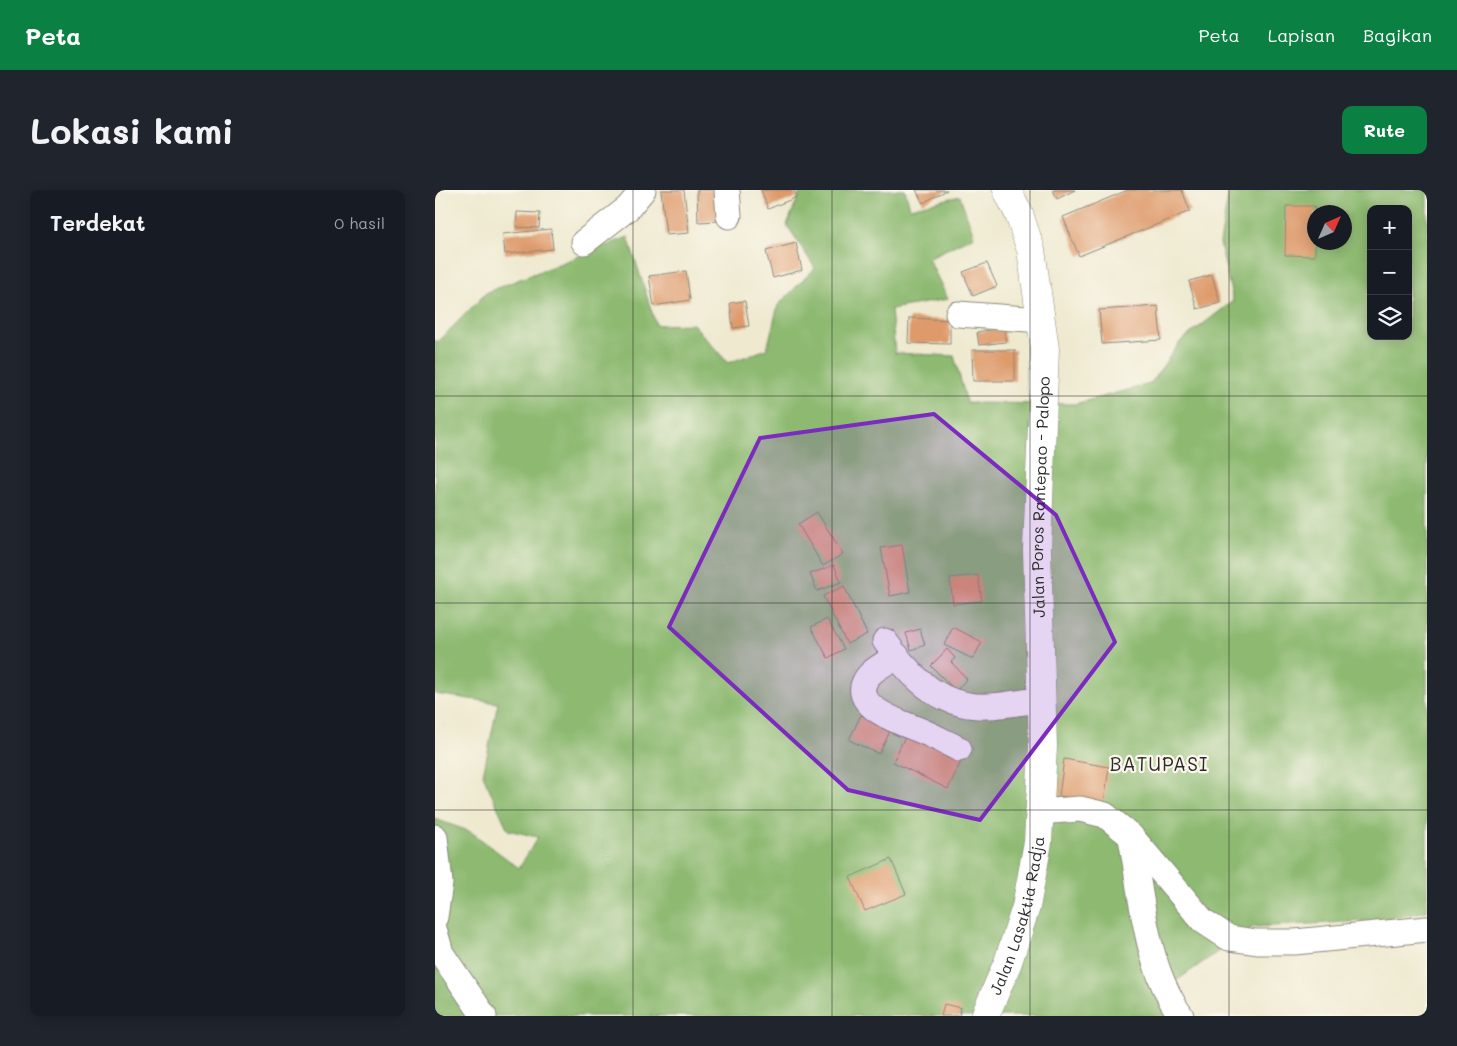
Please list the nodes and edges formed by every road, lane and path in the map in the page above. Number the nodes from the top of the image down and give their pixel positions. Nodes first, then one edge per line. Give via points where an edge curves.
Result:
1 (643, 190) edge
2 (727, 190) edge
3 (1007, 190) edge
4 (729, 216) dead end
5 (584, 242) dead end
6 (958, 314) dead end
7 (1041, 320) junction
8 (1041, 700) junction
9 (959, 749) dead end
10 (1038, 812) junction
11 (1131, 836) junction
12 (435, 837) edge
13 (435, 917) edge
14 (1427, 929) edge
15 (435, 932) edge
16 (484, 1016) edge
17 (985, 1016) edge
18 (1181, 1016) edge

1 - 5 street via 628,208
2 - 4 street
3 - 7 highway, Jalan Poros Rantepao - Palopo via 1031,250
6 - 7 street
7 - 8 highway, Jalan Poros Rantepao - Palopo via 1045,349 1037,550
8 - 9 street via 969,706 951,701 922,683 891,649 863,686 869,702 890,720
8 - 10 highway, Jalan Poros Rantepao - Palopo via 1043,747
10 - 11 street via 1080,808 1105,815
10 - 17 highway, Jalan Lasaktia Radja via 1038,842 1026,907
11 - 14 street via 1203,921 1229,938 1295,942
11 - 18 street via 1149,941 1157,968
12 - 13 street via 439,883
15 - 16 street via 441,953

